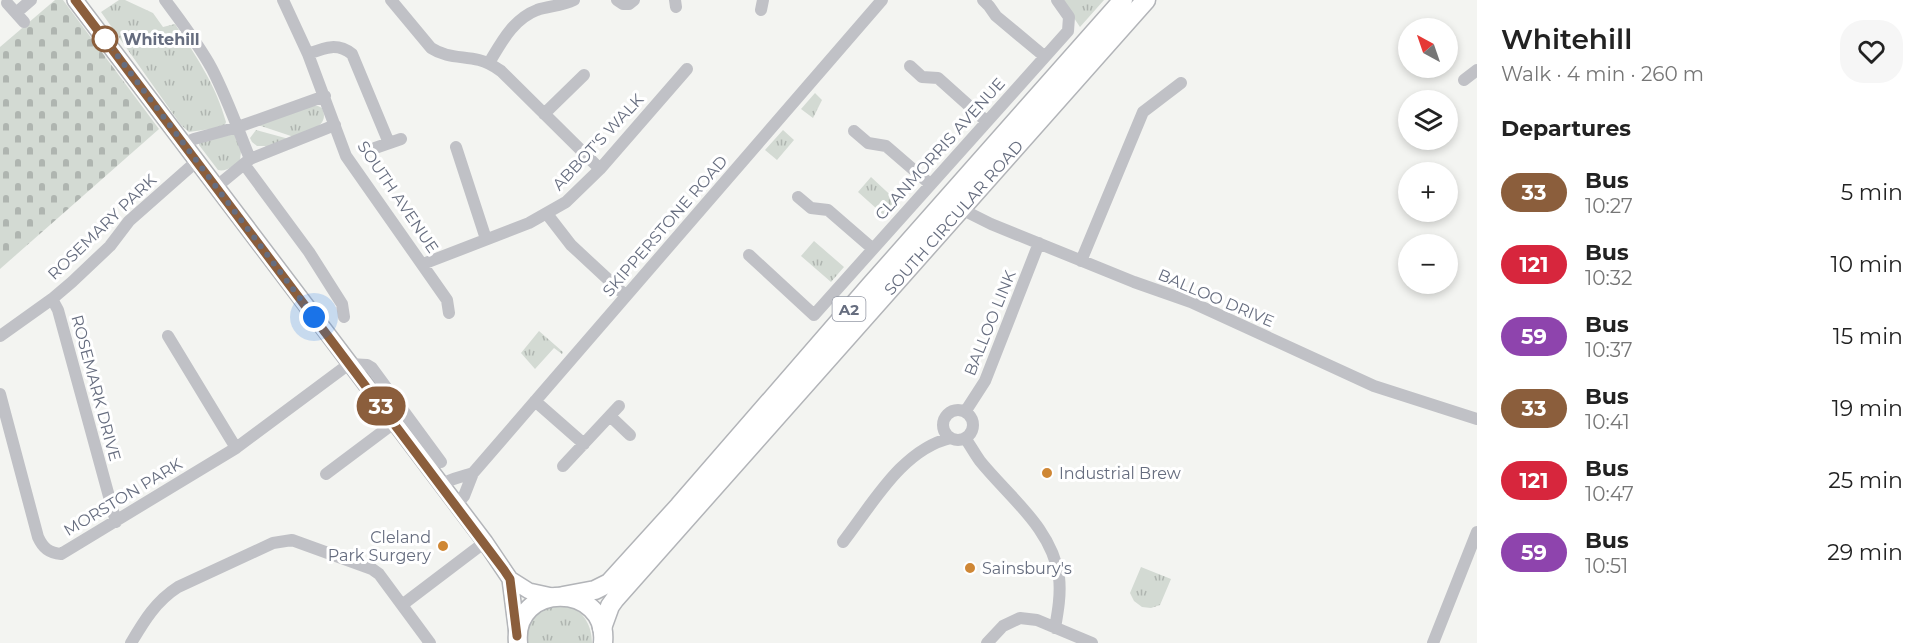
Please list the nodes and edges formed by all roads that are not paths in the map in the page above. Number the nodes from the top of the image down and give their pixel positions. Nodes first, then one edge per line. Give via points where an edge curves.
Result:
1 (31, 0) edge
2 (75, 0) edge
3 (165, 0) edge
4 (283, 0) edge
5 (391, 0) edge
6 (574, 0) edge
7 (617, 0) edge
8 (634, 0) edge
9 (882, 0) edge
10 (983, 0) edge
11 (1057, 0) edge
12 (1123, 0) edge
13 (1146, 0) edge
14 (7, 3) dead end
15 (308, 54) junction
16 (1044, 56) junction
17 (489, 63) junction
18 (910, 66) dead end
19 (687, 69) dead end
20 (1477, 70) edge
21 (584, 75) dead end
22 (1464, 80) dead end
23 (1181, 83) dead end
24 (325, 96) junction
25 (544, 114) junction
26 (986, 121) junction
27 (335, 125) junction
28 (238, 128) junction
29 (854, 131) dead end
30 (401, 139) dead end
31 (184, 143) junction
32 (389, 143) junction
33 (456, 147) dead end
34 (375, 148) dead end
35 (197, 161) junction
36 (247, 162) junction
37 (600, 169) junction
38 (930, 184) junction
39 (216, 187) junction
40 (798, 197) dead end
41 (955, 201) junction
42 (547, 214) junction
43 (486, 240) junction
44 (1040, 243) junction
45 (873, 249) junction
46 (749, 255) dead end
47 (1082, 261) junction
48 (423, 264) junction
49 (626, 296) junction
50 (52, 299) junction
51 (449, 313) dead end
52 (344, 317) dead end
53 (0, 336) edge
54 (168, 336) dead end
55 (349, 364) junction
56 (0, 394) edge
57 (535, 401) junction
58 (619, 406) dead end
59 (966, 412) junction
60 (610, 416) junction
61 (1477, 419) edge
62 (394, 423) junction
63 (630, 435) dead end
64 (951, 438) junction
65 (965, 438) junction
66 (584, 444) junction
67 (236, 448) junction
68 (441, 462) dead end
69 (563, 466) dead end
70 (472, 473) junction
71 (326, 474) dead end
72 (441, 485) junction
73 (456, 505) junction
74 (116, 522) junction
75 (1477, 532) edge
76 (484, 542) junction
77 (843, 542) dead end
78 (510, 579) junction
79 (558, 596) junction
80 (402, 605) junction
81 (1055, 628) junction
82 (602, 635) edge
83 (518, 640) edge
84 (131, 643) edge
85 (430, 643) edge
86 (987, 643) edge
87 (1092, 643) edge
88 (1433, 643) edge

1 - 14 street via 20,17
2 - 31 main road
3 - 28 street via 212,70
4 - 15 street, SOUTH AVENUE
5 - 17 street via 431,48 457,58
6 - 17 street via 524,16
7 - 8 street via 623,4
9 - 49 street, SKIPPERSTONE ROAD
10 - 16 street
11 - 16 street, CLANMORRIS AVENUE via 1069,17 1068,31
12 - 41 highway, SOUTH CIRCULAR ROAD / A2
13 - 41 highway, SOUTH CIRCULAR ROAD / A2
15 - 24 street, SOUTH AVENUE
15 - 32 street via 338,46 352,54
16 - 26 street, CLANMORRIS AVENUE
17 - 25 street via 501,70
18 - 26 street via 922,77 938,78
19 - 37 street, ABBOT'S WALK
20 - 22 street
21 - 25 street
23 - 47 street via 1143,112
24 - 27 street, SOUTH AVENUE
24 - 28 street
25 - 37 street
26 - 38 street, CLANMORRIS AVENUE
27 - 36 street
27 - 48 street, SOUTH AVENUE via 346,156
28 - 31 street
28 - 36 street
29 - 38 street via 868,143 886,146
30 - 32 street
31 - 35 main road
32 - 34 street
33 - 43 street
35 - 39 main road
35 - 50 street, ROSEMARY PARK
36 - 39 street
36 - 52 street via 342,304
37 - 42 street, ABBOT'S WALK via 578,192
38 - 45 street, CLANMORRIS AVENUE
39 - 55 main road
40 - 45 street via 811,208 828,210
41 - 44 street, BALLOO DRIVE via 991,224
41 - 79 highway, SOUTH CIRCULAR ROAD / A2 via 870,286 609,583 595,590
41 - 82 highway, SOUTH CIRCULAR ROAD / A2 via 615,599
42 - 43 street, ABBOT'S WALK
42 - 49 street via 571,245
43 - 48 street, ABBOT'S WALK
44 - 47 street, BALLOO DRIVE
44 - 59 street, BALLOO LINK via 985,381
45 - 46 street, CLANMORRIS AVENUE via 814,315
47 - 61 street, BALLOO DRIVE via 1191,302 1374,386
48 - 51 street, SOUTH AVENUE via 447,300
49 - 57 street, SKIPPERSTONE ROAD
50 - 53 street, ROSEMARY PARK
50 - 74 street, ROSEMARK DRIVE
54 - 67 street
55 - 62 main road
55 - 67 street, MORSTON PARK
55 - 68 street via 372,368
56 - 74 street, MORSTON PARK via 42,545 51,553 61,554
57 - 66 street
57 - 70 street, SKIPPERSTONE ROAD
58 - 60 street
59 - 64 street via 953,411 945,417 943,426
59 - 65 street via 972,426
60 - 63 street
60 - 66 street
62 - 71 street
62 - 72 main road
64 - 65 street
64 - 77 street via 924,448 896,473
65 - 81 street via 1042,532 1059,579
66 - 69 street
67 - 74 street, MORSTON PARK
70 - 72 street, SKIPPERSTONE ROAD
70 - 73 street, SKIPPERSTONE ROAD via 464,496
72 - 73 main road
73 - 76 main road
75 - 88 street
76 - 78 main road
76 - 80 street
78 - 79 main road via 529,591
78 - 83 main road
79 - 82 highway, A2 via 576,598 588,605 597,616
79 - 83 highway, A2 via 534,605 525,614
80 - 84 street via 372,569 292,540 273,543 178,587 151,611
80 - 85 street
81 - 86 street via 1020,618 1003,626
81 - 87 street

